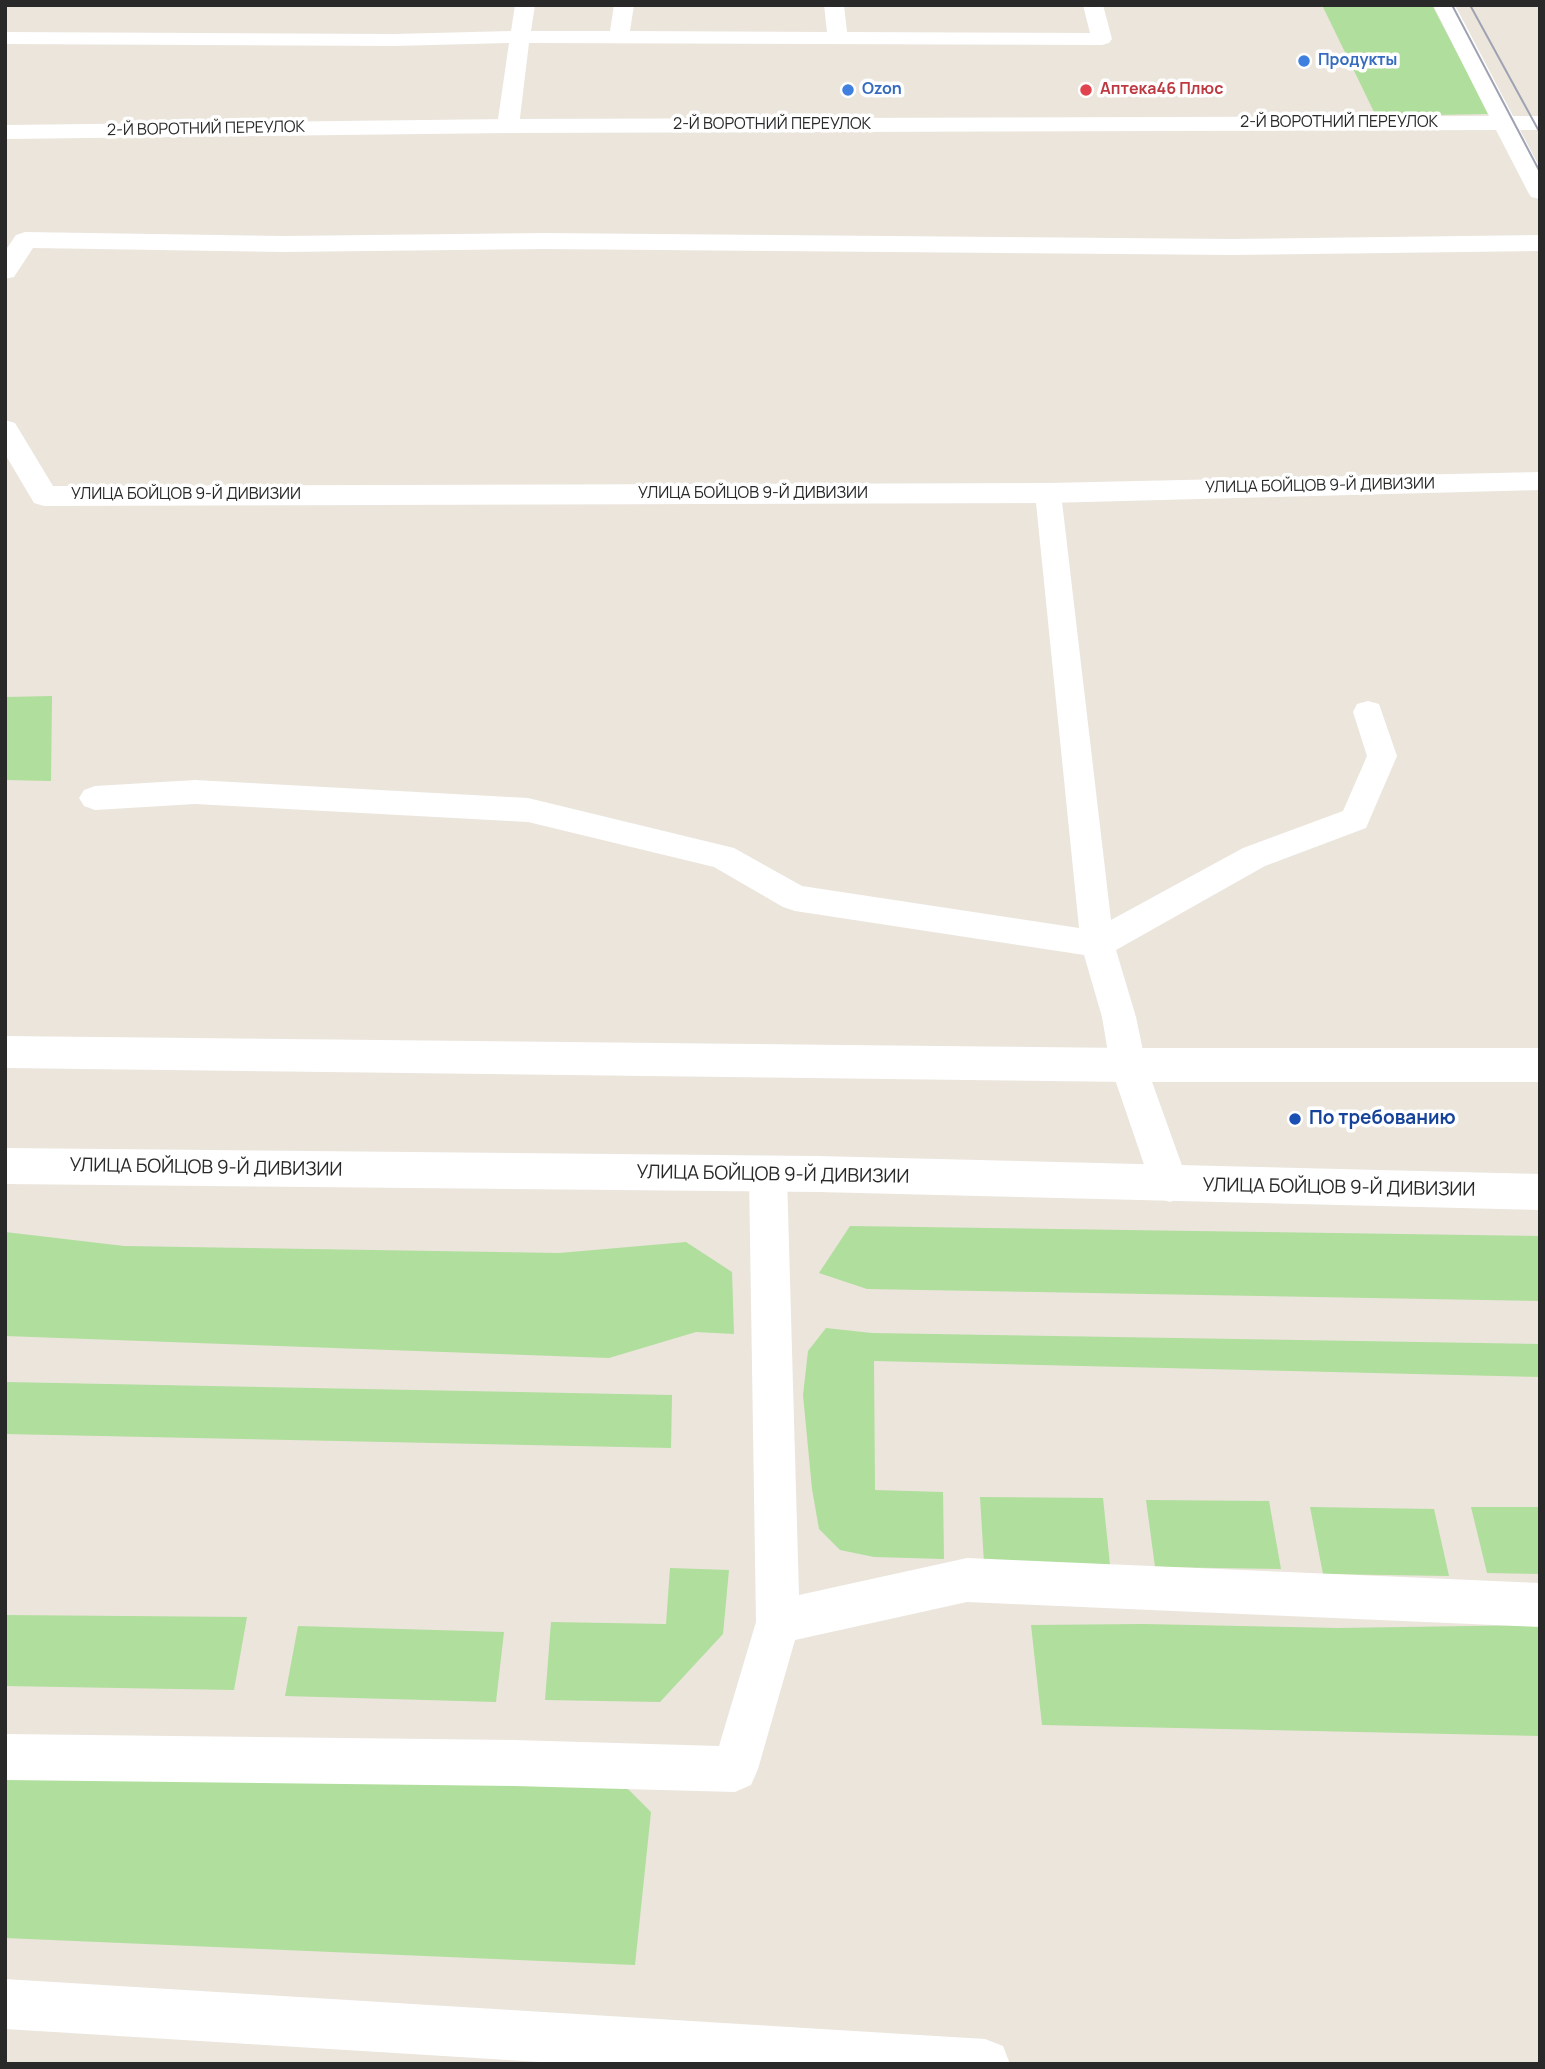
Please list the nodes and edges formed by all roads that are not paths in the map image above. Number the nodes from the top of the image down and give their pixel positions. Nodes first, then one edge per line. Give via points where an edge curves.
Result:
1 (525, 5) edge
2 (624, 5) edge
3 (834, 5) edge
4 (1093, 5) edge
5 (1444, 5) edge
6 (520, 37) junction
7 (619, 37) junction
8 (837, 37) junction
9 (5, 38) edge
10 (1504, 122) junction
11 (1540, 123) edge
12 (508, 125) junction
13 (5, 132) edge
14 (1540, 192) edge
15 (1540, 243) edge
16 (5, 271) edge
17 (5, 429) edge
18 (1540, 481) edge
19 (1048, 493) junction
20 (1368, 712) dead end
21 (95, 798) dead end
22 (1097, 944) junction
23 (5, 1052) edge
24 (1128, 1065) junction
25 (1540, 1065) edge
26 (5, 1166) edge
27 (768, 1175) junction
28 (1170, 1185) junction
29 (1540, 1192) edge
30 (1540, 1605) edge
31 (778, 1622) junction
32 (5, 1757) edge
33 (5, 2004) edge
34 (985, 2064) edge

1 - 6 lane
2 - 7 lane
3 - 8 lane
4 - 8 lane via 1102,39
5 - 10 street
6 - 7 lane
6 - 9 lane
6 - 12 lane
7 - 8 lane
10 - 11 street, 2-Й ВОРОТНИЙ ПЕРЕУЛОК
10 - 12 street, 2-Й ВОРОТНИЙ ПЕРЕУЛОК
10 - 14 street
12 - 13 street, 2-Й ВОРОТНИЙ ПЕРЕУЛОК
15 - 16 street via 1233,247 25,240
17 - 19 street, УЛИЦА БОЙЦОВ 9-Й ДИВИЗИИ via 44,496
18 - 19 street, УЛИЦА БОЙЦОВ 9-Й ДИВИЗИИ
19 - 22 lane
20 - 22 lane via 1382,756 1355,819 1254,857
21 - 22 lane via 195,792 528,810 723,857 795,898
22 - 24 lane
23 - 24 street
24 - 25 street
24 - 28 lane
26 - 27 street, УЛИЦА БОЙЦОВ 9-Й ДИВИЗИИ
27 - 28 street, УЛИЦА БОЙЦОВ 9-Й ДИВИЗИИ
27 - 31 lane
28 - 29 street, УЛИЦА БОЙЦОВ 9-Й ДИВИЗИИ
30 - 31 lane via 967,1580
31 - 32 lane via 735,1769
33 - 34 lane

